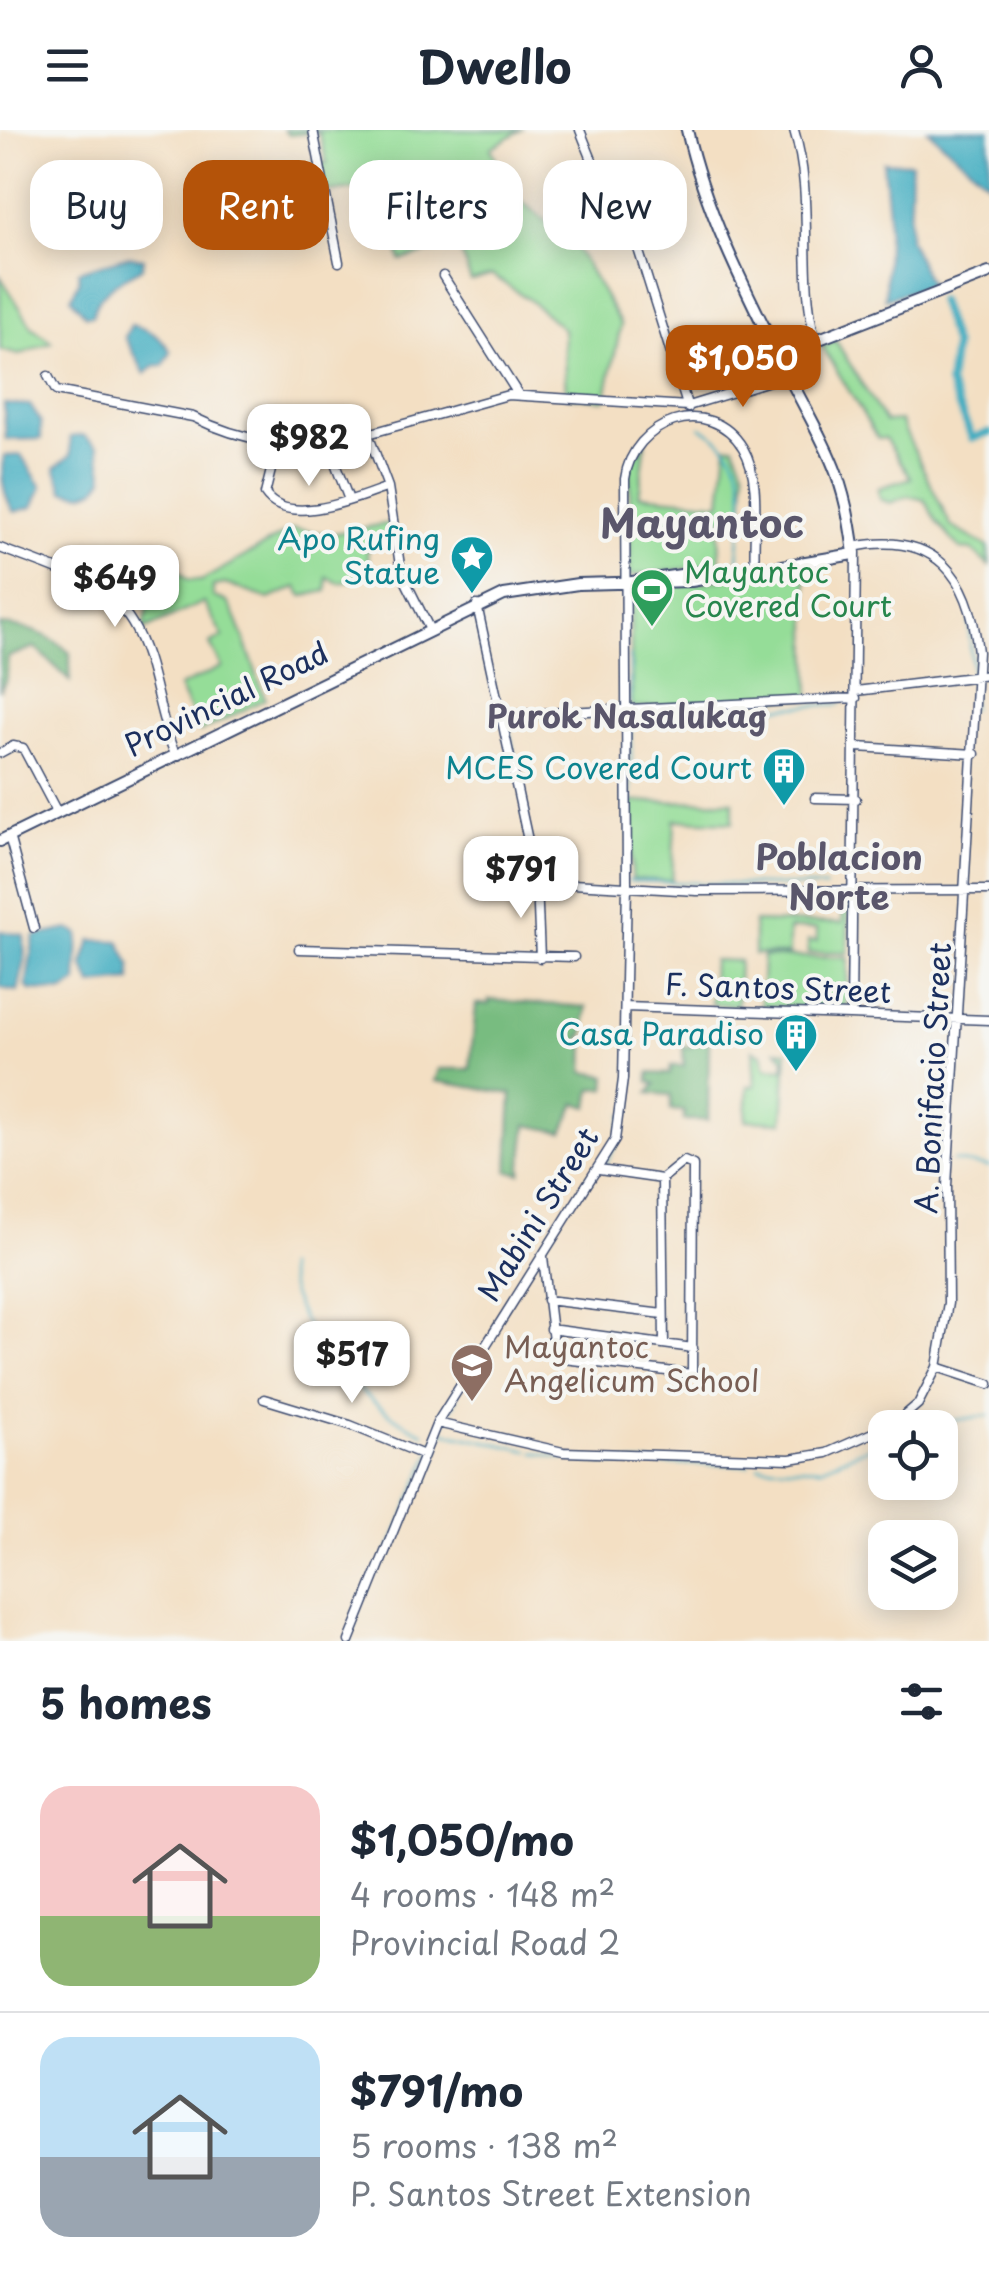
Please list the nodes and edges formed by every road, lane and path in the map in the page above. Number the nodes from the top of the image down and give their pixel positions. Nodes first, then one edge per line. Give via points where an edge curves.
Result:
1 (313, 130) edge
2 (580, 130) edge
3 (687, 130) edge
4 (794, 130) edge
5 (339, 262) dead end
6 (989, 273) edge
7 (444, 276) dead end
8 (815, 339) junction
9 (778, 355) junction
10 (48, 376) dead end
11 (789, 376) junction
12 (518, 394) junction
13 (688, 406) junction
14 (688, 418) junction
15 (368, 434) junction
16 (267, 440) junction
17 (328, 443) junction
18 (388, 487) junction
19 (349, 500) junction
20 (0, 548) edge
21 (857, 549) junction
22 (754, 567) junction
23 (625, 583) junction
24 (477, 605) junction
25 (429, 628) junction
26 (984, 676) edge
27 (856, 694) junction
28 (627, 712) junction
29 (502, 714) junction
30 (857, 747) junction
31 (0, 753) edge
32 (176, 754) junction
33 (975, 755) junction
34 (989, 758) edge
35 (815, 798) dead end
36 (856, 799) junction
37 (56, 812) junction
38 (5, 838) edge
39 (537, 882) junction
40 (626, 886) junction
41 (967, 890) junction
42 (989, 890) edge
43 (854, 892) junction
44 (34, 928) dead end
45 (299, 949) dead end
46 (574, 957) dead end
47 (540, 958) junction
48 (625, 1007) junction
49 (851, 1014) junction
50 (960, 1018) junction
51 (989, 1020) edge
52 (599, 1170) junction
53 (662, 1180) junction
54 (543, 1258) junction
55 (547, 1300) junction
56 (663, 1314) junction
57 (550, 1330) junction
58 (664, 1344) junction
59 (693, 1348) junction
60 (936, 1368) junction
61 (989, 1384) edge
62 (264, 1400) dead end
63 (435, 1428) junction
64 (424, 1455) junction
65 (350, 1641) edge

1 - 5 street
2 - 13 street via 602,186 635,239
3 - 9 main road via 727,246
4 - 8 street via 807,181 807,291
6 - 8 main road
7 - 12 street
8 - 9 main road
9 - 11 main road
10 - 16 street via 56,391 194,416
11 - 13 street
11 - 21 main road via 838,469
12 - 13 street
12 - 15 street
13 - 14 street
14 - 22 street via 716,425 745,453 753,490
14 - 23 street, Mabini Street via 652,430 628,463
15 - 17 street
15 - 18 street
16 - 17 street
16 - 19 street via 272,466 265,497 273,503 308,508
17 - 19 street
18 - 19 street
18 - 25 street via 401,572
20 - 32 street via 88,586 127,615
21 - 22 main road, Provincial Road
21 - 26 street, A. Bonifacio Street via 917,548 950,569 966,594
21 - 27 street
22 - 23 main road, Provincial Road
23 - 24 main road, Provincial Road via 527,590
23 - 28 street, Mabini Street
24 - 25 main road, Provincial Road
24 - 29 street
25 - 32 main road, Provincial Road
26 - 27 street
26 - 33 street, A. Bonifacio Street
27 - 28 street
27 - 30 street
28 - 29 street
28 - 40 street, Mabini Street
29 - 39 street
30 - 33 street
30 - 36 street
31 - 37 street via 22,748
32 - 37 main road, Provincial Road
33 - 34 street
33 - 41 street, A. Bonifacio Street
35 - 36 street
36 - 43 street
37 - 38 main road, Provincial Road
38 - 44 street
39 - 40 street
39 - 47 street
40 - 43 street
40 - 48 street, Mabini Street
41 - 42 street
41 - 43 street
41 - 50 street, A. Bonifacio Street
43 - 49 street
45 - 47 street
46 - 47 street
48 - 49 street, F. Santos Street
48 - 52 street, Mabini Street via 618,1125
49 - 50 street, F. Santos Street
50 - 51 street, F. Santos Street
50 - 60 street, A. Bonifacio Street via 947,1186 948,1303
52 - 53 street
52 - 54 street, Mabini Street
53 - 56 street
53 - 59 street via 684,1161 694,1165
54 - 55 street
54 - 63 street, Mabini Street
55 - 56 street
55 - 57 street
56 - 58 street
57 - 58 street
57 - 59 street via 558,1359 688,1376
58 - 59 street
60 - 61 street
60 - 63 street, A. Bonifacio Street via 909,1414 810,1458 617,1457
62 - 64 street
63 - 64 street, Mabini Street
64 - 65 street, Mabini Street

